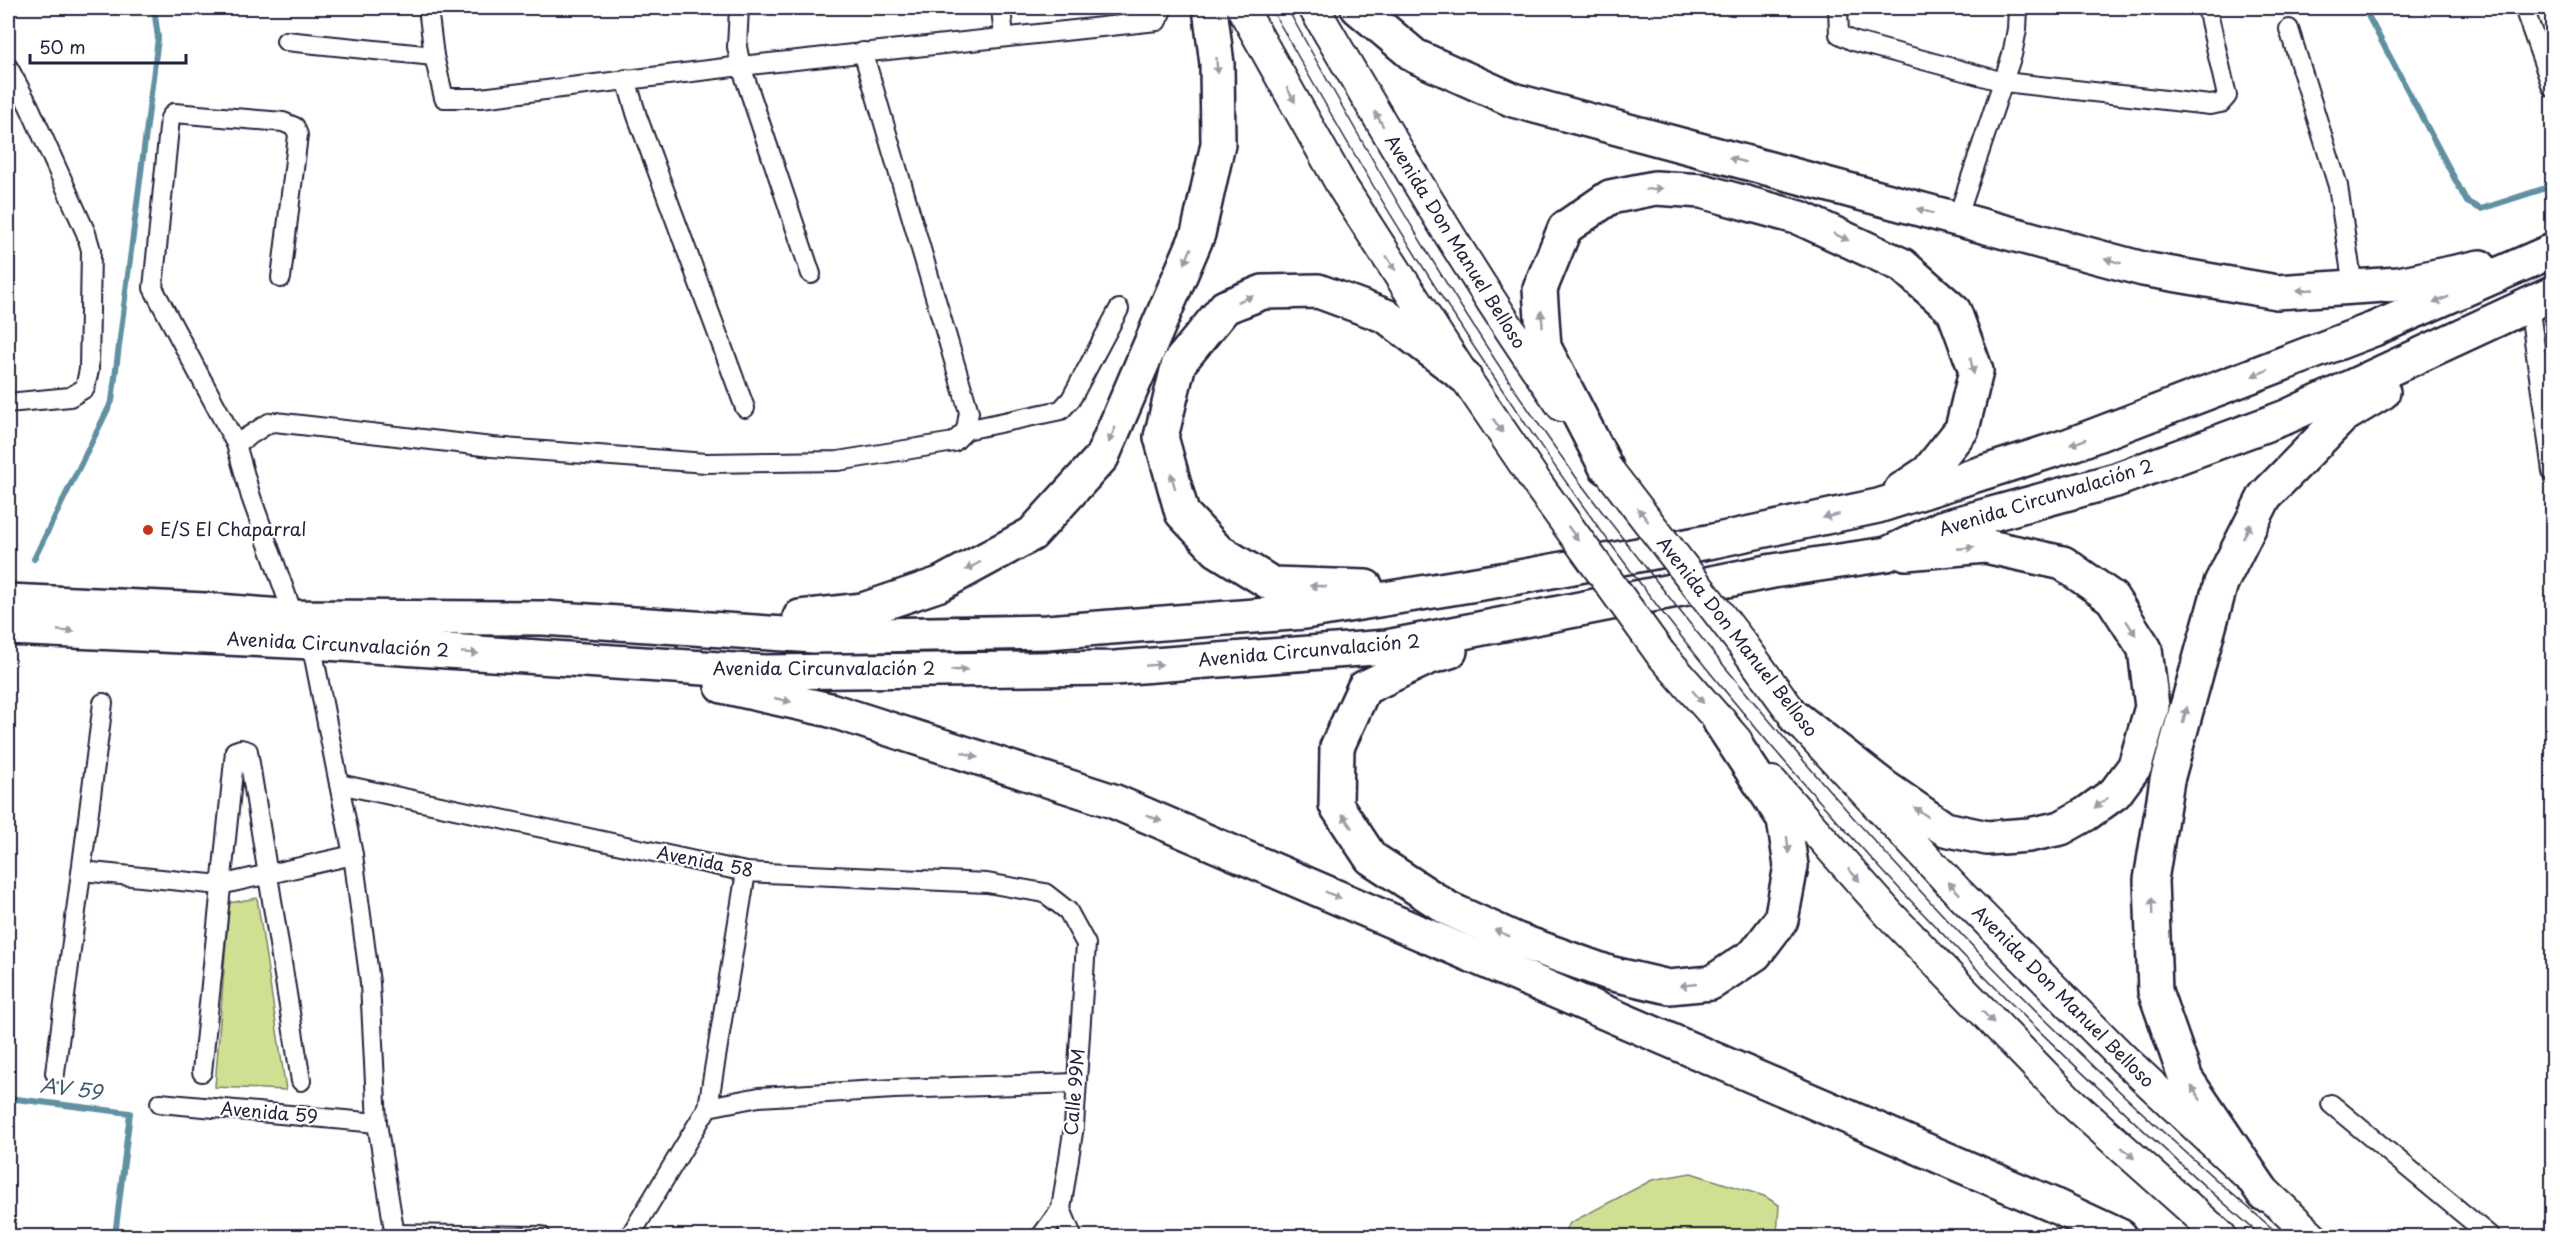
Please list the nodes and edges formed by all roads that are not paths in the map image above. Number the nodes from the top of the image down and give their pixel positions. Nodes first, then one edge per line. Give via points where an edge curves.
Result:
1 (428, 8) edge
2 (739, 8) edge
3 (1001, 8) edge
4 (1163, 8) edge
5 (1210, 8) edge
6 (1242, 8) edge
7 (1314, 8) edge
8 (1358, 8) edge
9 (1838, 8) edge
10 (2018, 8) edge
11 (2207, 8) edge
12 (2524, 8) edge
13 (2289, 29) dead end
14 (1004, 37) junction
15 (286, 41) dead end
16 (863, 52) junction
17 (434, 56) junction
18 (741, 66) junction
19 (8, 67) edge
20 (626, 79) junction
21 (2004, 82) junction
22 (2553, 87) edge
23 (1957, 219) junction
24 (2551, 252) edge
25 (812, 274) dead end
26 (281, 278) dead end
27 (2353, 287) junction
28 (2528, 305) edge
29 (1119, 309) dead end
30 (1464, 376) junction
31 (8, 403) edge
32 (745, 408) dead end
33 (966, 430) junction
34 (236, 444) junction
35 (1606, 467) junction
36 (2553, 471) edge
37 (1878, 506) junction
38 (1887, 555) junction
39 (1440, 590) junction
40 (8, 601) edge
41 (1594, 608) junction
42 (8, 628) edge
43 (698, 628) junction
44 (302, 629) junction
45 (624, 663) junction
46 (102, 703) dead end
47 (1796, 718) junction
48 (1720, 722) junction
49 (339, 784) junction
50 (353, 855) junction
51 (82, 871) junction
52 (746, 872) junction
53 (267, 875) junction
54 (220, 885) junction
55 (1086, 944) joint
56 (202, 1072) dead end
57 (55, 1073) dead end
58 (301, 1081) dead end
59 (1076, 1083) junction
60 (160, 1103) dead end
61 (2331, 1104) dead end
62 (708, 1107) junction
63 (377, 1123) junction
64 (2264, 1194) junction
65 (1061, 1209) junction
66 (395, 1235) edge
67 (540, 1236) edge
68 (630, 1236) edge
69 (1041, 1236) edge
70 (1072, 1236) edge
71 (2120, 1236) edge
72 (2221, 1236) edge
73 (2312, 1236) edge
74 (2490, 1236) edge

1 - 17 street
2 - 18 street via 737,47
3 - 14 street
4 - 14 street via 1157,21
5 -> 43 highway via 1217,64 1218,144 1198,234 1102,457 1032,534 940,584 863,610
6 -> 30 main road via 1343,188
35 -> 7 main road, Avenida Don Manuel Belloso via 1503,322
23 -> 8 highway via 1513,100 1415,56
9 - 21 street via 1839,34 1853,41
10 - 21 street
11 - 21 street via 2227,96 2221,103 2210,105
12 - 22 street
13 - 27 street via 2338,186
14 - 16 street
15 - 17 street
16 - 18 street
16 - 33 street via 969,412
17 - 20 street via 444,98 481,98
18 - 20 street
18 - 25 street
19 - 31 street via 39,127 91,250 89,370 85,388 70,397
20 - 32 street
21 - 23 street
27 -> 23 highway via 2277,292 2154,271
24 - 27 highway via 2399,284
24 -> 37 highway, Avenida Circunvalación 2 via 2374,329 2080,441
26 - 34 street via 298,135 295,127 283,122 174,113 170,118 153,288
28 - 36 street
28 - 38 highway, Avenida Circunvalación 2 via 2286,417 2116,480 1941,528
64 -> 28 highway via 2186,1079 2155,991 2151,880 2167,780 2221,583 2265,496 2343,416
29 - 33 street via 1071,399 1061,410
39 -> 30 highway via 1272,584 1217,550 1182,513 1161,437 1179,363 1226,307 1263,292 1318,291 1386,316
30 -> 48 main road, bridge via 1660,653
33 - 34 street via 954,442 838,461 706,463 492,447 275,422
34 - 44 street via 251,497
35 -> 37 highway via 1544,347 1540,289 1565,228 1610,197 1655,188 1702,191 1800,218 1902,265 1954,311 1976,371 1962,429 1928,472
47 -> 35 main road, Avenida Don Manuel Belloso, bridge
37 -> 39 highway, Avenida Circunvalación 2 via 1713,541
38 - 41 highway, Avenida Circunvalación 2 via 1773,571
38 -> 47 highway via 1985,546 2063,563 2112,598 2145,649 2152,708 2135,766 2115,793 2061,828 1987,838 1945,829
39 - 43 highway, Avenida Circunvalación 2 via 1305,612 1047,632 814,636
40 - 44 highway, Avenida Circunvalación 2 via 206,610
45 -> 41 highway, Avenida Circunvalación 2 via 764,672 1115,668 1387,647
48 -> 41 highway via 1784,819 1791,866 1781,920 1755,954 1711,983 1670,987 1609,973 1538,947 1449,909 1371,858 1336,805 1337,747 1364,688 1427,658
42 -> 44 highway, Avenida Circunvalación 2
43 - 44 highway, Avenida Circunvalación 2 via 543,618
44 -> 45 highway, Avenida Circunvalación 2
44 - 49 street
45 -> 71 highway via 830,710 1113,801
46 - 51 street
64 -> 47 main road, Avenida Don Manuel Belloso via 1959,893
48 -> 72 main road via 1889,914 2070,1101
49 - 50 street
49 - 52 street, Avenida 58
50 - 53 street
50 - 63 street via 370,983
51 - 54 street
51 - 57 street
52 - 55 street, Avenida 58 via 987,883 1045,893 1068,911
52 - 62 street
53 - 54 street
53 - 54 street via 248,751 241,749 235,751
53 - 58 street
54 - 56 street
55 - 59 street, Calle 99M
59 - 62 street via 759,1096
59 - 65 street, Calle 99M via 1074,1126
60 - 63 street, Avenida 59
61 - 74 street
62 - 68 street
63 - 66 street
64 - 73 main road, Avenida Don Manuel Belloso
65 - 69 street
65 - 70 street
66 - 67 street

